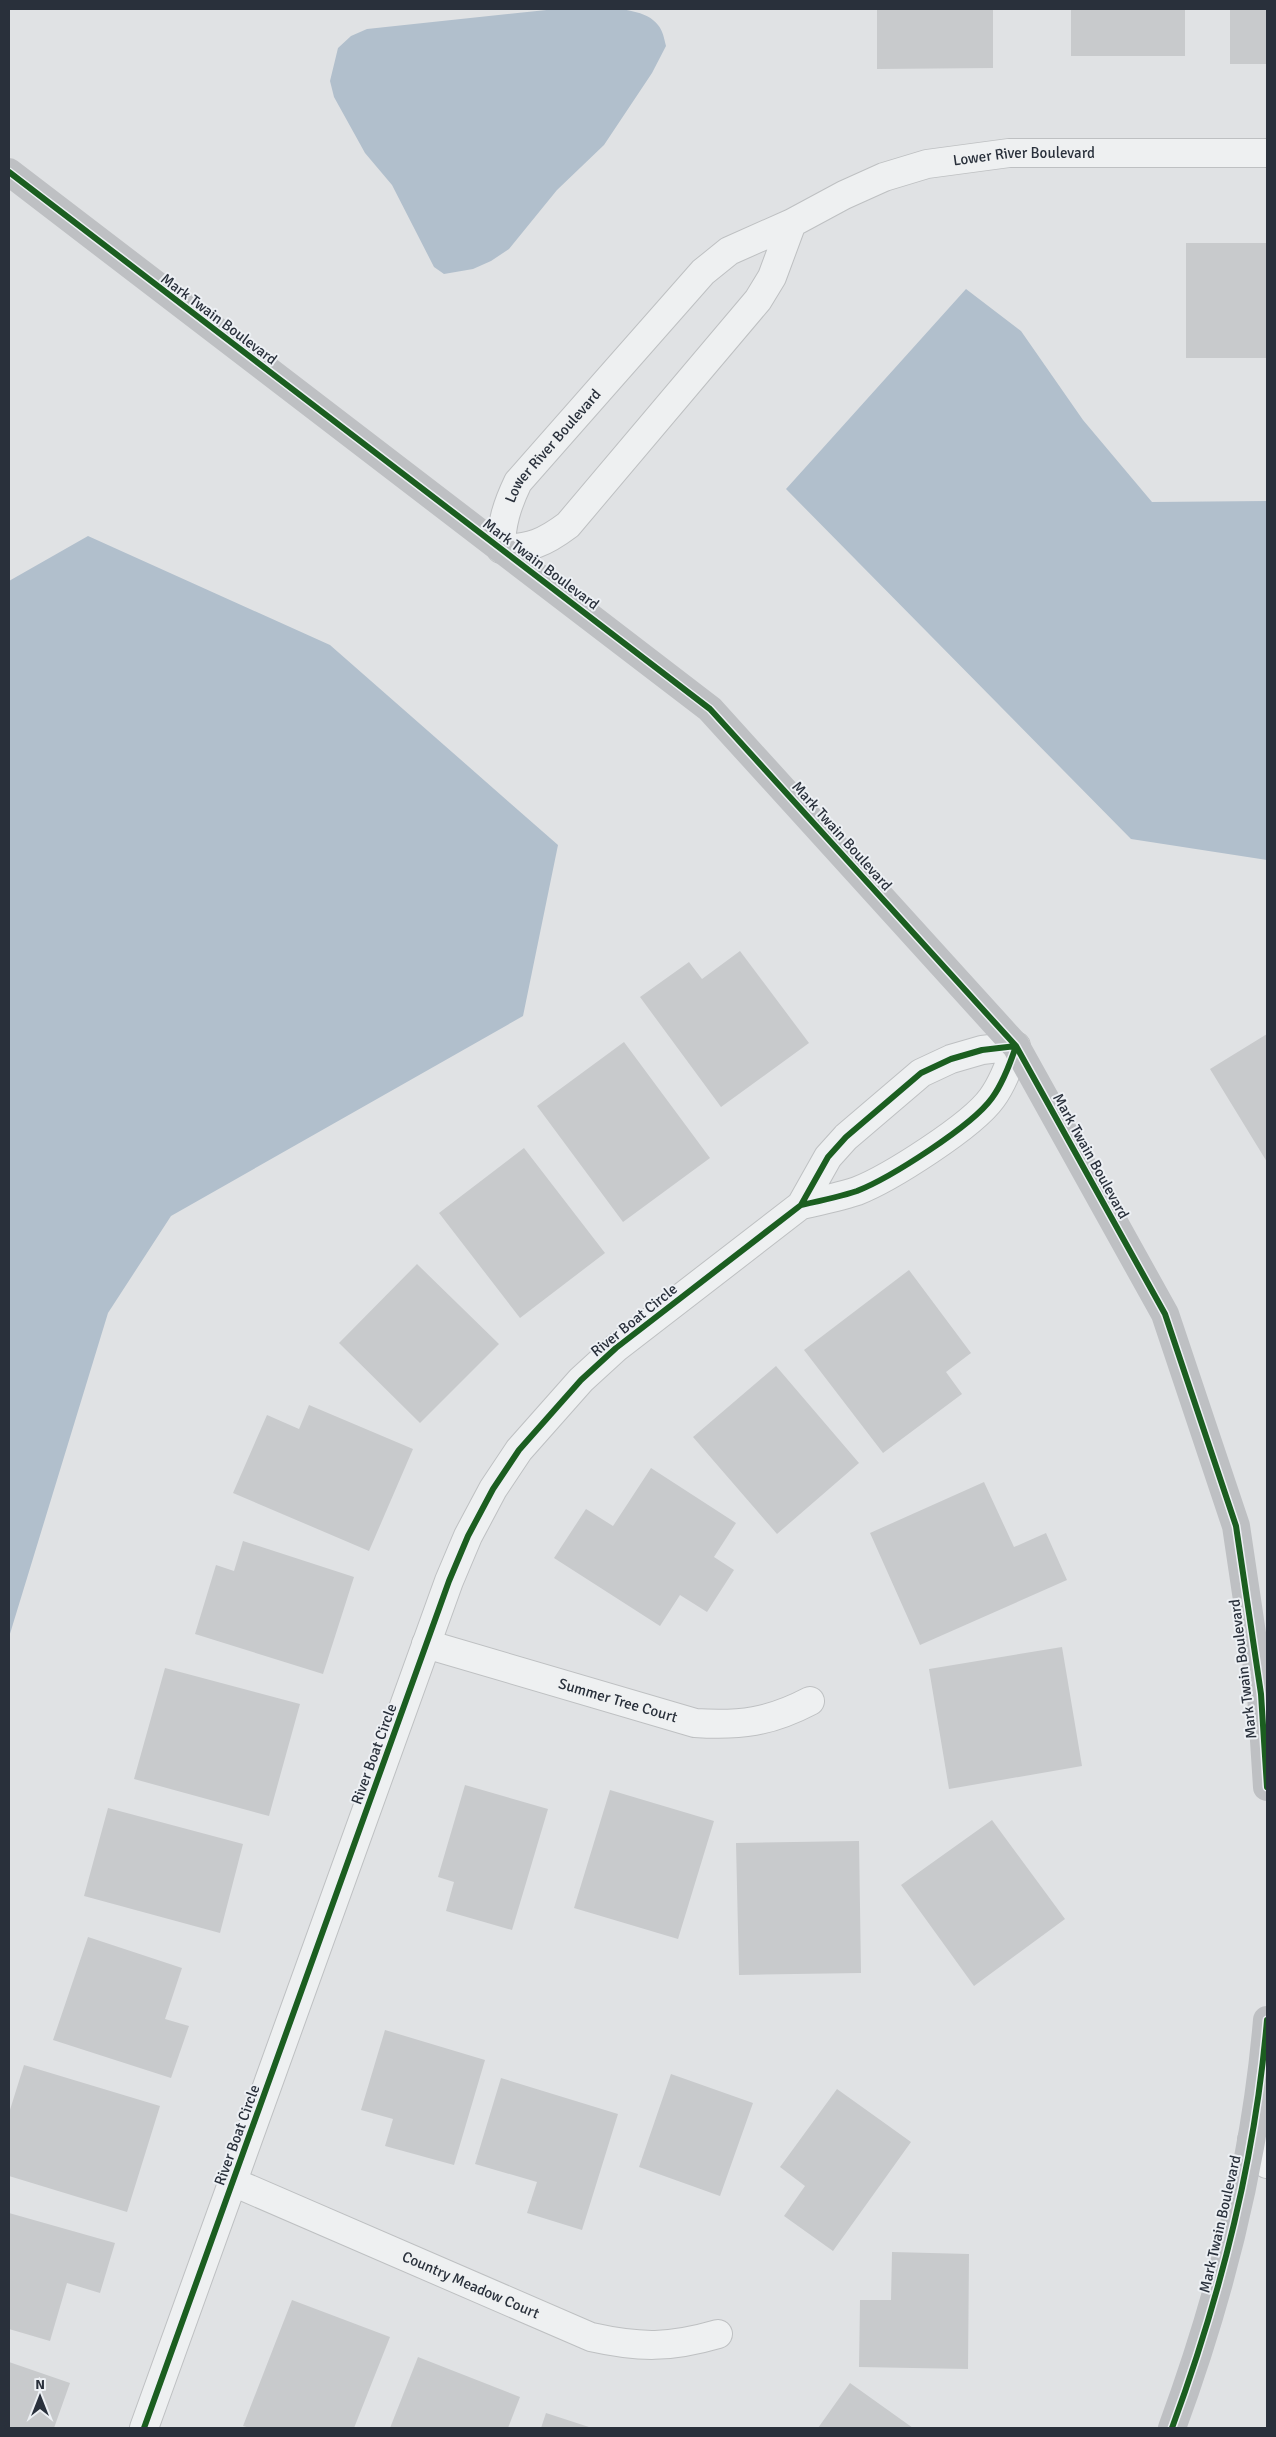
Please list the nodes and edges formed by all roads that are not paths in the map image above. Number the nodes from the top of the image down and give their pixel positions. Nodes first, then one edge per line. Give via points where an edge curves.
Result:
1 (1267, 153) edge
2 (9, 172) edge
3 (792, 223) junction
4 (500, 549) junction
5 (1016, 1046) junction
6 (801, 1205) junction
7 (426, 1644) junction
8 (810, 1701) dead end
9 (1267, 1787) edge
10 (1267, 2020) edge
11 (1260, 2133) edge
12 (1267, 2164) edge
13 (232, 2182) junction
14 (718, 2334) dead end
15 (144, 2428) edge
16 (1172, 2428) edge

1 - 3 street, Lower River Boulevard via 1009,153 970,156 884,177
2 - 4 street, Mark Twain Boulevard
3 - 4 street, Lower River Boulevard via 729,251 703,272 518,482 507,504
3 - 4 street via 772,278 758,300 568,525 548,540 524,548
4 - 5 street, Mark Twain Boulevard via 710,709
5 - 6 street, River Boat Circle via 958,1056 921,1073 846,1137 828,1157
5 - 6 street, River Boat Circle via 993,1098 975,1118 885,1178 857,1191
5 - 9 street, Mark Twain Boulevard via 1165,1314 1236,1526 1261,1694
6 - 7 street, River Boat Circle via 616,1348 550,1413 519,1450 493,1489 468,1536
7 - 8 street, Summer Tree Court via 695,1722 726,1725 757,1722 786,1714
7 - 13 street, River Boat Circle
10 - 11 street, Mark Twain Boulevard
11 - 12 street
11 - 16 street, Mark Twain Boulevard via 1223,2272
13 - 14 street, Country Meadow Court via 591,2337 652,2346 687,2343
13 - 15 street, River Boat Circle

